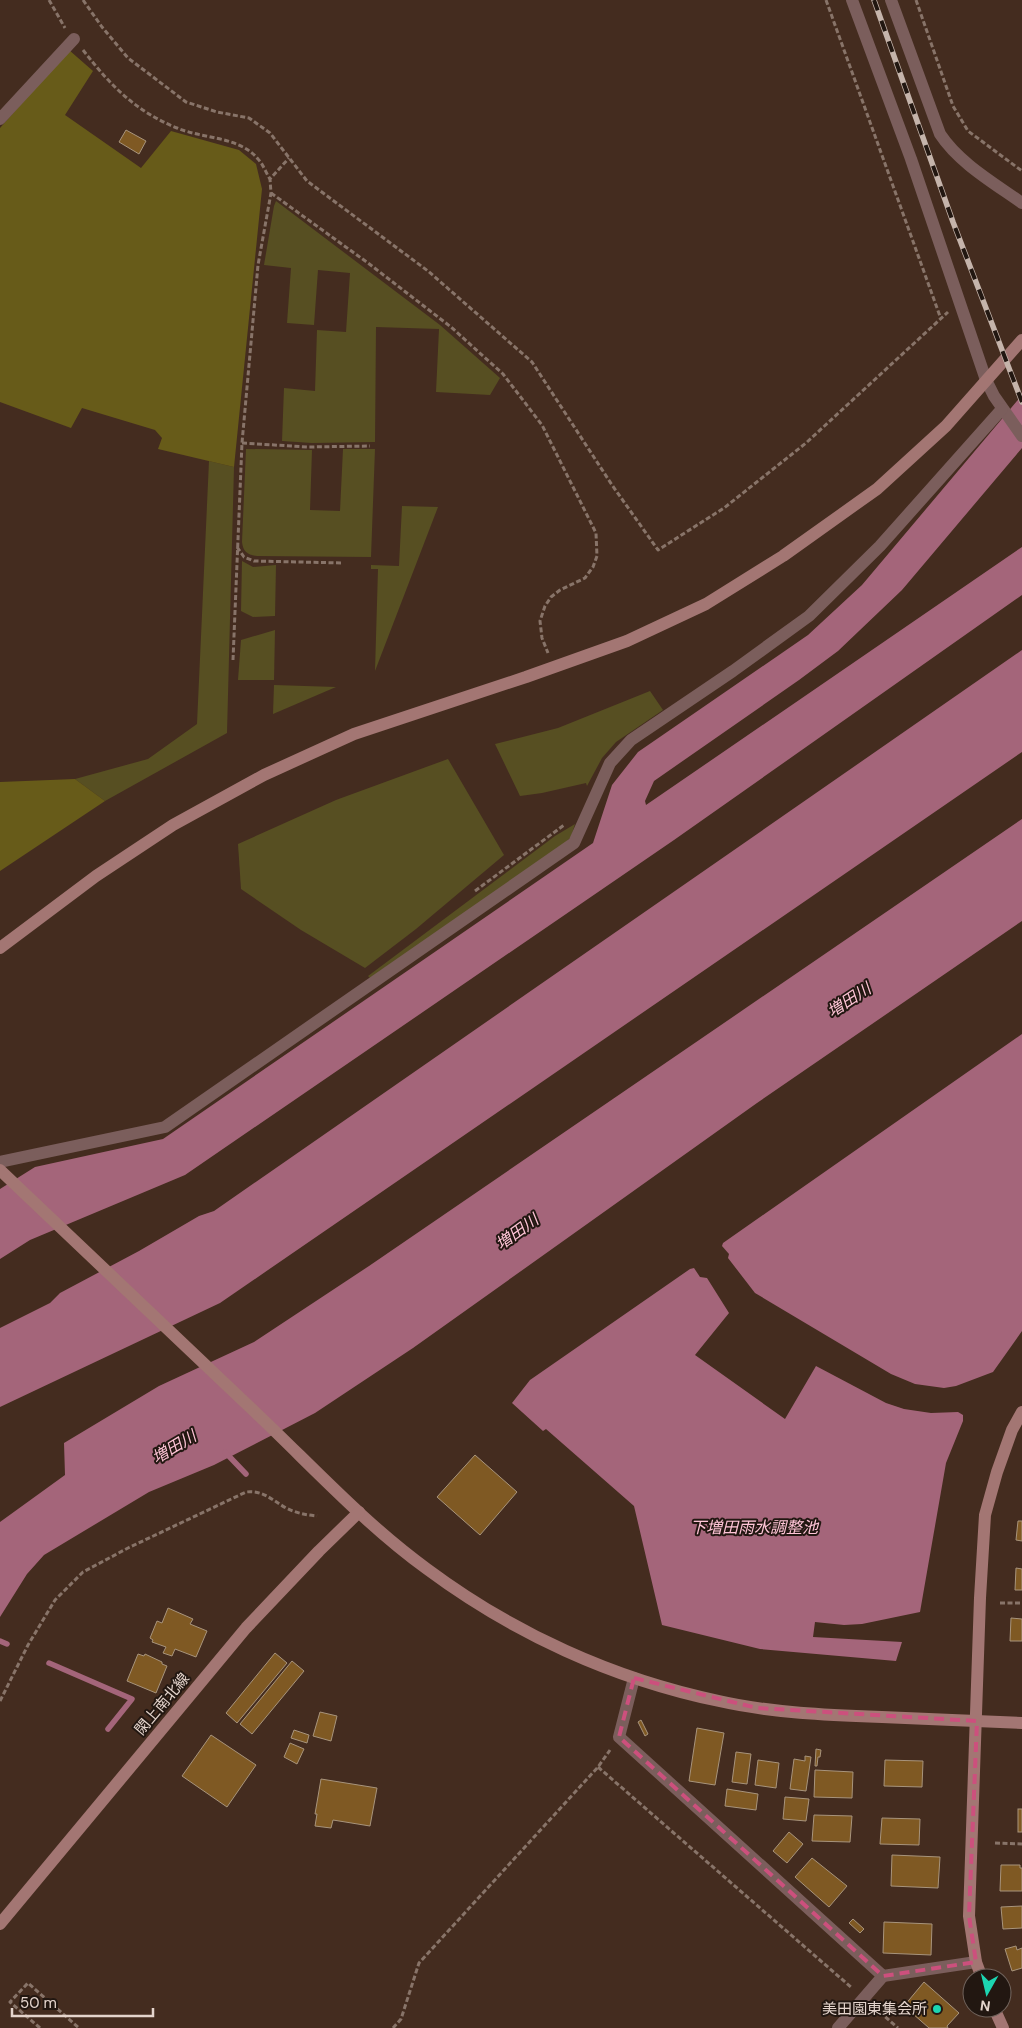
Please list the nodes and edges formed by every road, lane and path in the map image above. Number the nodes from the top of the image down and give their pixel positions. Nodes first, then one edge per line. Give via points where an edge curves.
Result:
1 (49, 0) edge
2 (83, 0) edge
3 (826, 0) edge
4 (852, 0) edge
5 (890, 0) edge
6 (916, 0) edge
7 (74, 39) junction
8 (0, 119) edge
9 (289, 158) junction
10 (1022, 171) edge
11 (270, 179) junction
12 (271, 194) junction
13 (1022, 203) edge
14 (960, 302) junction
15 (941, 319) junction
16 (1022, 340) edge
17 (986, 380) junction
18 (1003, 411) junction
19 (1022, 436) edge
20 (242, 443) junction
21 (370, 446) dead end
22 (237, 546) junction
23 (343, 562) dead end
24 (233, 660) dead end
25 (554, 667) junction
26 (0, 948) edge
27 (0, 1168) edge
28 (1022, 1412) edge
29 (359, 1512) junction
30 (317, 1516) dead end
31 (1000, 1603) dead end
32 (1022, 1603) edge
33 (634, 1678) junction
34 (0, 1701) edge
35 (977, 1722) junction
36 (1022, 1723) edge
37 (619, 1737) junction
38 (598, 1767) junction
39 (995, 1843) dead end
40 (1022, 1844) edge
41 (0, 1924) edge
42 (976, 1962) junction
43 (978, 1968) edge
44 (883, 1976) junction
45 (864, 1998) junction
46 (40, 2028) edge
47 (79, 2028) edge
48 (394, 2028) edge
49 (838, 2028) edge
50 (898, 2028) edge

1 - 7 path
2 - 9 path via 128,58 158,83 186,102 249,118 270,133
3 - 15 path
4 - 14 street
5 - 13 street via 940,134 957,154
6 - 10 path via 962,124 968,132
7 - 8 street
7 - 11 path via 99,72 133,105 177,129 243,146 259,159
9 - 11 path
9 - 15 path via 307,181 428,271 532,362 658,550 724,508 806,443
11 - 12 path
12 - 20 path via 258,265
12 - 25 path via 451,327 503,374 542,425 596,534 597,556 593,567 585,578 551,598 540,621 542,638
14 - 15 path
14 - 17 street
16 - 17 street
17 - 18 street
17 - 25 street via 946,426 876,489 783,556 706,604 626,641
18 - 19 street
18 - 27 street via 880,546 809,616 631,740 610,763 574,843 165,1128
20 - 21 path
20 - 22 path
22 - 23 path via 244,557 254,561
22 - 24 path
25 - 26 street via 354,734 264,775 173,825 96,876
27 - 29 street
28 - 35 street via 997,1472 986,1515
29 - 33 street via 425,1568 522,1630
29 - 41 street, 閖上南北線 via 246,1628
30 - 34 path via 286,1508 256,1491 246,1492 84,1572 55,1600
31 - 32 path
33 - 35 street via 757,1708
33 - 37 street
35 - 36 street
35 - 42 street via 969,1916
37 - 38 path
37 - 44 street
38 - 45 path
38 - 48 path via 419,1963 401,2019
39 - 40 path
42 - 43 street
42 - 44 street
44 - 45 street
45 - 49 street
45 - 50 path
46 - 47 path via 10,2002 28,1983

